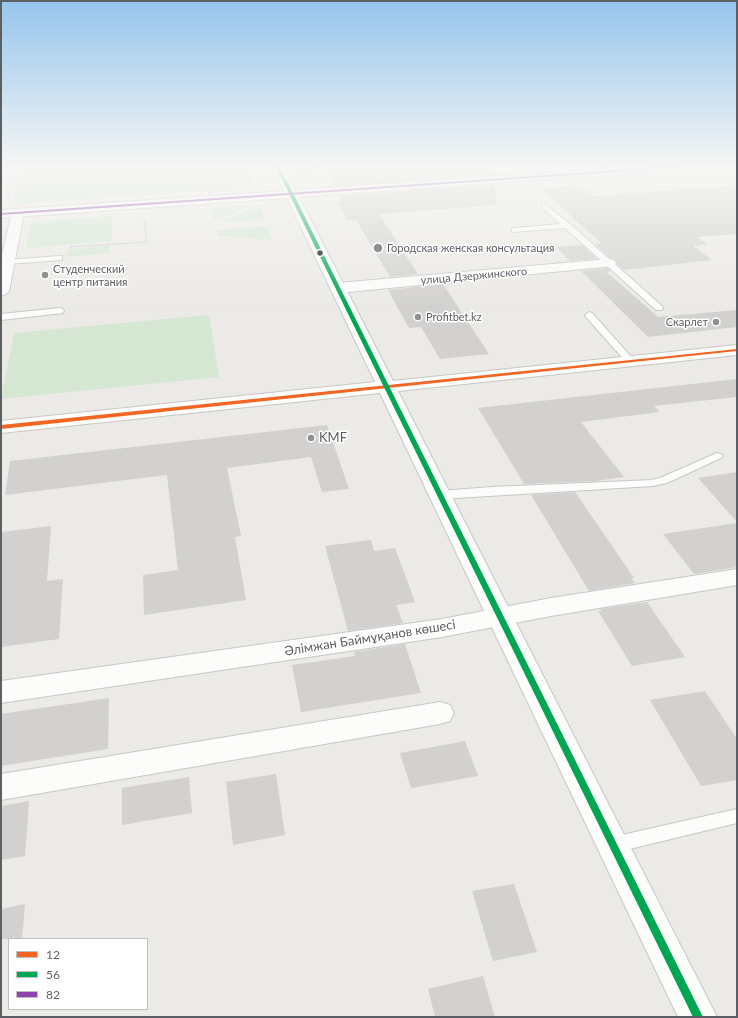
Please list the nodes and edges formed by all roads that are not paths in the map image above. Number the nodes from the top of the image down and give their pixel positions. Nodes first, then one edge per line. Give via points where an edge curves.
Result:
1 (18, 215) edge
2 (302, 215) edge
3 (554, 215) edge
4 (567, 226) junction
5 (515, 230) dead end
6 (59, 258) road end
7 (609, 263) junction
8 (4, 265) edge
9 (338, 288) junction
10 (1, 291) edge
11 (659, 308) dead end
12 (60, 311) dead end
13 (588, 316) dead end
14 (1, 317) edge
15 (737, 350) edge
16 (632, 362) junction
17 (387, 387) junction
18 (1, 427) edge
19 (717, 456) dead end
20 (440, 495) junction
21 (737, 578) edge
22 (500, 616) junction
23 (1, 692) edge
24 (440, 713) dead end
25 (1, 787) edge
26 (737, 816) edge
27 (613, 845) junction
28 (698, 1017) edge

1 - 8 street
2 - 9 street
3 - 4 lane
4 - 5 lane
4 - 7 lane
6 - 8 lane
7 - 9 street, улица Дзержинского
7 - 11 lane
8 - 10 street
9 - 17 street
12 - 14 lane
13 - 16 lane
15 - 16 street
16 - 17 street
17 - 18 street
17 - 20 street
19 - 20 lane via 663,481 652,483
20 - 22 street
21 - 22 street, Әлімжан Баймұқанов көшесі
22 - 23 street, Әлімжан Баймұқанов көшесі via 442,628
22 - 27 street
24 - 25 street
26 - 27 lane
27 - 28 street

